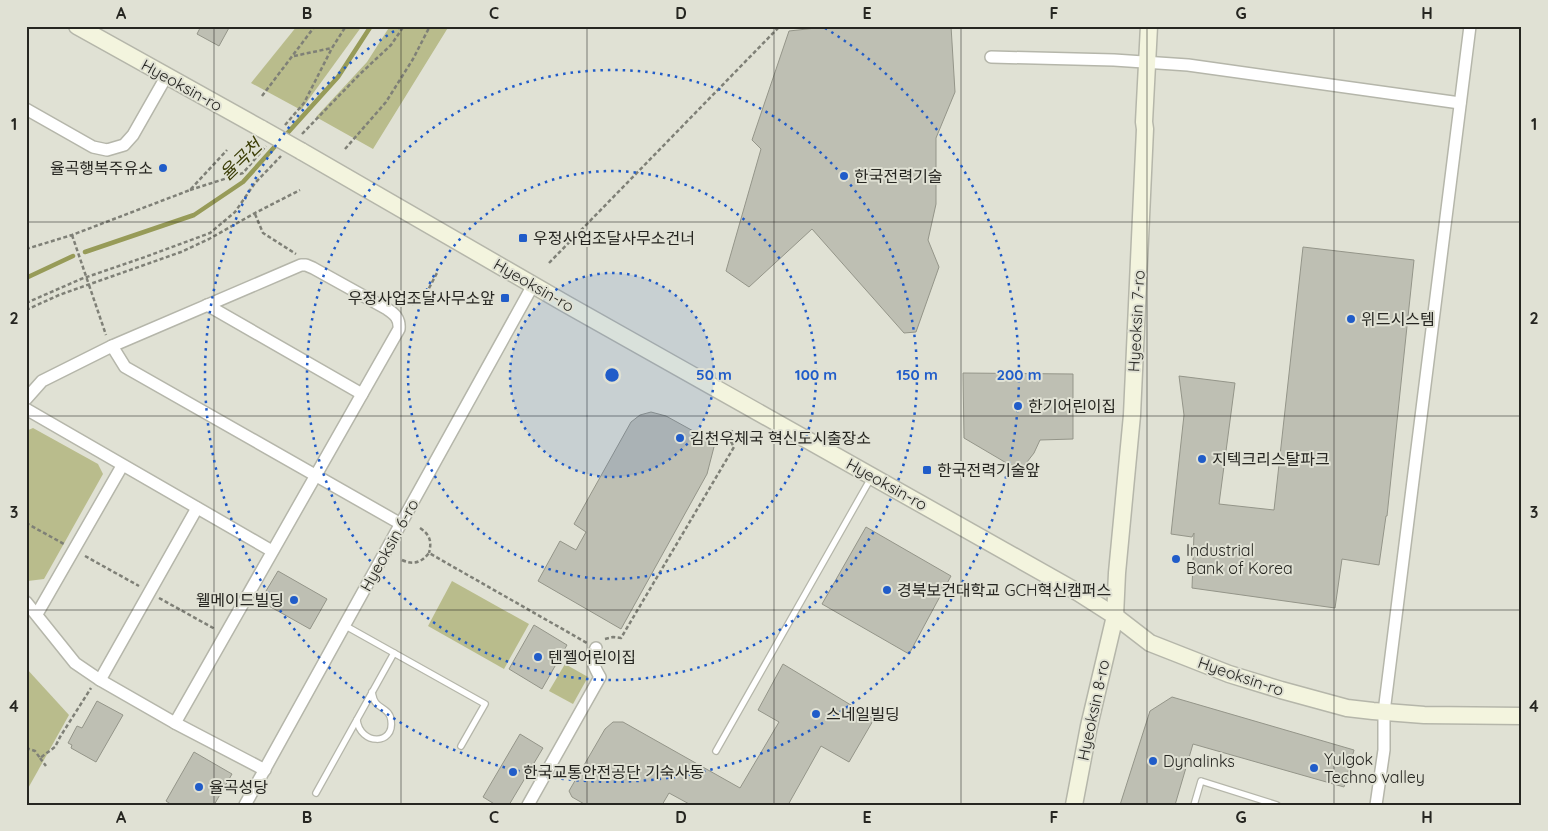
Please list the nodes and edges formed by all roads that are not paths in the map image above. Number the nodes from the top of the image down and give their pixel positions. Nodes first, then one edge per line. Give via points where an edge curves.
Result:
1 (77, 26) edge
2 (1148, 26) edge
3 (1470, 26) edge
4 (991, 57) dead end
5 (1146, 63) junction
6 (166, 77) junction
7 (1460, 103) junction
8 (26, 109) edge
9 (533, 285) junction
10 (207, 305) junction
11 (110, 343) junction
12 (362, 394) junction
13 (26, 399) edge
14 (26, 409) edge
15 (122, 466) junction
16 (315, 476) junction
17 (872, 476) junction
18 (197, 508) junction
19 (401, 524) junction
20 (272, 551) junction
21 (26, 602) edge
22 (37, 614) junction
23 (1115, 616) junction
24 (344, 625) junction
25 (596, 648) road end
26 (394, 653) junction
27 (96, 683) junction
28 (372, 692) junction
29 (1384, 712) junction
30 (1522, 716) edge
31 (357, 720) junction
32 (175, 723) junction
33 (460, 746) dead end
34 (716, 751) dead end
35 (265, 770) junction
36 (316, 793) dead end
37 (245, 805) edge
38 (528, 805) edge
39 (1074, 805) edge
40 (1194, 805) edge
41 (1277, 805) edge
42 (1376, 805) edge

1 - 6 main road, Hyeoksin-ro
2 - 5 main road, Hyeoksin 7-ro
3 - 7 street
4 - 5 street
5 - 7 street via 1188,65
5 - 23 main road, Hyeoksin 7-ro via 1132,415
6 - 8 street via 134,135 124,145 107,150 93,146
6 - 9 main road, Hyeoksin-ro, bridge via 262,129 301,143
7 - 29 street
9 - 17 main road, Hyeoksin-ro
9 - 19 street, Hyeoksin 6-ro
10 - 11 street
10 - 12 street
10 - 12 street via 306,265 387,309 398,318 399,329
11 - 13 street via 42,381
11 - 16 street via 125,367
12 - 16 street
14 - 15 street
15 - 18 street
15 - 22 street
16 - 19 street
16 - 20 street
17 - 23 main road, Hyeoksin-ro
17 - 34 lane
18 - 20 street
18 - 27 street
19 - 24 street, Hyeoksin 6-ro
20 - 32 street
21 - 22 street
22 - 27 street
23 - 29 main road, Hyeoksin-ro via 1150,643 1229,674 1347,708
23 - 39 main road, Hyeoksin 8-ro
24 - 26 lane
24 - 35 street, Hyeoksin 6-ro
25 - 38 street via 593,664 600,678
26 - 28 lane
26 - 33 lane via 485,704
27 - 32 street
28 - 31 lane
28 - 31 lane via 374,702 391,717 387,735 375,740 360,732
29 - 30 main road, Hyeoksin-ro
29 - 42 street via 1384,750
31 - 36 lane
32 - 35 street
35 - 37 street, Hyeoksin 6-ro
40 - 41 lane via 1201,781

